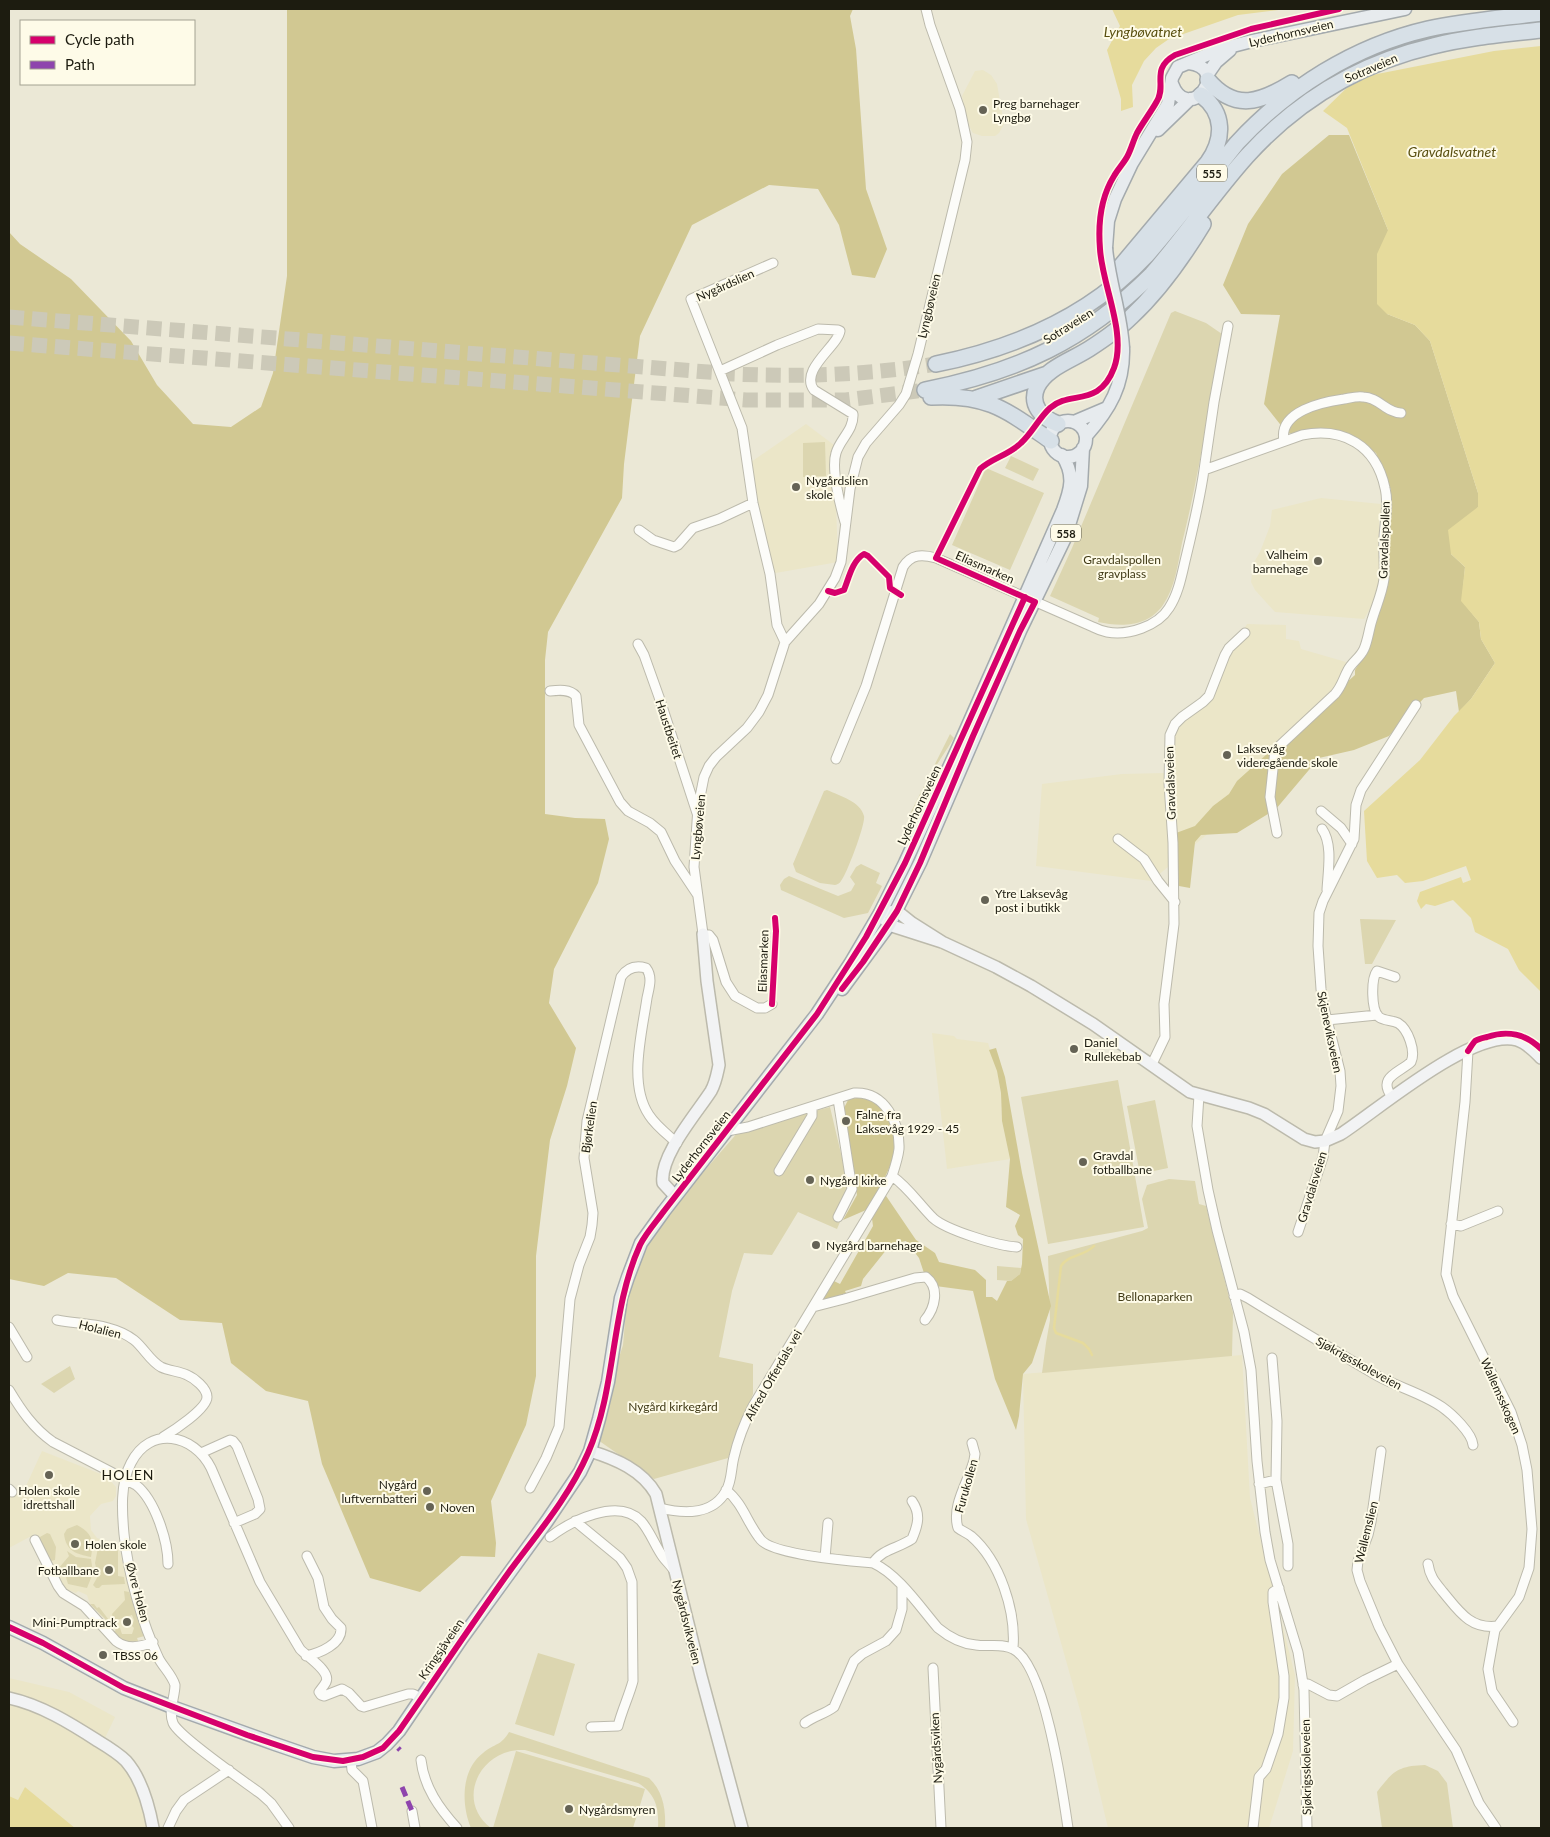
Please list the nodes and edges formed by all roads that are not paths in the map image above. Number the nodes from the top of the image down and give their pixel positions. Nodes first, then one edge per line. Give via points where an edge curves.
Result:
1 (926, 9) edge
2 (1405, 9) edge
3 (1366, 13) edge
4 (1541, 14) edge
5 (1541, 30) edge
6 (1236, 46) junction
7 (1370, 48) junction
8 (1189, 63) junction
9 (1207, 78) junction
10 (1172, 84) junction
11 (1195, 97) junction
12 (1142, 148) junction
13 (1246, 158) junction
14 (773, 263) dead end
15 (1070, 316) junction
16 (1228, 326) dead end
17 (936, 364) tunnel mouth
18 (720, 371) junction
19 (1048, 373) junction
20 (974, 399) junction
21 (1109, 407) junction
22 (1401, 413) dead end
23 (1074, 422) junction
24 (1058, 424) junction
25 (1050, 441) junction
26 (1284, 441) junction
27 (1085, 442) junction
28 (1062, 455) junction
29 (1204, 470) junction
30 (753, 503) junction
31 (846, 527) junction
32 (639, 530) dead end
33 (1030, 599) junction
34 (1245, 633) dead end
35 (785, 642) junction
36 (638, 644) dead end
37 (550, 690) dead end
38 (1416, 704) dead end
39 (836, 759) dead end
40 (1321, 811) dead end
41 (698, 815) junction
42 (1322, 829) dead end
43 (1277, 832) dead end
44 (1118, 838) dead end
45 (1352, 844) junction
46 (1327, 892) junction
47 (697, 894) junction
48 (1175, 902) junction
49 (896, 911) junction
50 (880, 913) junction
51 (889, 925) junction
52 (703, 934) junction
53 (942, 942) junction
54 (1395, 977) dead end
55 (772, 1004) dead end
56 (818, 1014) junction
57 (1377, 1015) junction
58 (1327, 1020) junction
59 (1468, 1051) junction
60 (1541, 1058) edge
61 (1152, 1064) junction
62 (1199, 1095) junction
63 (1392, 1097) junction
64 (838, 1099) junction
65 (812, 1108) junction
66 (727, 1131) junction
67 (1325, 1141) junction
68 (676, 1143) junction
69 (779, 1172) dead end
70 (892, 1176) junction
71 (675, 1196) junction
72 (1498, 1211) dead end
73 (838, 1217) dead end
74 (1452, 1224) junction
75 (1298, 1232) dead end
76 (1016, 1247) dead end
77 (1234, 1296) junction
78 (813, 1307) junction
79 (56, 1320) dead end
80 (925, 1320) dead end
81 (9, 1327) edge
82 (28, 1358) dead end
83 (1272, 1358) dead end
84 (9, 1390) edge
85 (181, 1425) junction
86 (162, 1438) junction
87 (182, 1440) junction
88 (972, 1443) dead end
89 (1473, 1445) dead end
90 (590, 1450) junction
91 (1381, 1450) dead end
92 (201, 1453) junction
93 (125, 1480) junction
94 (1276, 1480) junction
95 (1259, 1484) junction
96 (530, 1488) dead end
97 (726, 1490) junction
98 (912, 1501) dead end
99 (660, 1508) junction
100 (575, 1521) junction
101 (234, 1523) junction
102 (828, 1523) dead end
103 (550, 1537) dead end
104 (35, 1540) dead end
105 (307, 1556) dead end
106 (825, 1558) junction
107 (873, 1563) junction
108 (168, 1564) dead end
109 (1428, 1564) dead end
110 (1288, 1566) dead end
111 (675, 1571) junction
112 (902, 1587) junction
113 (1279, 1588) junction
114 (9, 1626) edge
115 (1498, 1626) junction
116 (153, 1642) junction
117 (1013, 1648) junction
118 (306, 1656) junction
119 (1398, 1664) junction
120 (933, 1668) dead end
121 (1303, 1684) junction
122 (9, 1698) edge
123 (422, 1698) junction
124 (172, 1707) junction
125 (1513, 1722) dead end
126 (805, 1723) dead end
127 (592, 1727) dead end
128 (351, 1760) junction
129 (421, 1760) dead end
130 (229, 1770) junction
131 (412, 1811) dead end
132 (153, 1828) edge
133 (168, 1828) edge
134 (289, 1828) edge
135 (372, 1828) edge
136 (415, 1828) edge
137 (457, 1828) edge
138 (742, 1828) edge
139 (941, 1828) edge
140 (1068, 1828) edge
141 (1253, 1828) edge
142 (1307, 1828) edge
143 (1496, 1828) edge

1 - 31 street, Lyngbøveien via 960,109 967,148 909,386 899,405 866,443 858,458 850,489
2 - 3 main road, Lyderhornsveien
3 - 6 main road, Lyderhornsveien
4 - 7 highway, Sotraveien / 555 via 1427,29
5 - 13 highway, Sotraveien / 555 via 1433,46 1378,63 1348,77 1297,109
6 - 8 main road, Lyderhornsveien
6 - 9 main road, Lyderhornsveien via 1216,62
7 - 9 highway, 555 via 1339,54 1261,98 1243,100 1227,97 1220,94
7 - 15 highway, Sotraveien / 555 via 1314,77 1252,127 1145,256 1106,291
8 - 9 main road via 1201,67
8 - 10 main road via 1178,67
9 - 11 main road via 1205,91
10 - 11 main road via 1178,95
10 - 12 main road via 1168,104
11 - 12 main road via 1163,124
11 - 15 highway, 555 via 1212,105 1218,116 1218,141 1213,155 1139,246
12 - 21 main road, bridge via 1121,185 1107,231 1106,248 1120,317 1124,364
13 - 19 highway, 555 via 1188,249 1140,308 1089,349
13 - 20 highway, Sotraveien / 555 via 1152,274 1097,322 1045,353 1013,367 927,393
14 - 18 street, Nygårdslien via 691,300
15 - 17 highway, Sotraveien / 555 via 1014,343
16 - 29 street
18 - 30 street, Nygårdslien via 744,436
18 - 31 street via 818,330 838,330 840,334 817,364 810,384 814,390 853,414 854,419 836,453 836,474
19 - 20 highway, 555
19 - 24 highway, 555 via 1038,385 1036,404 1040,414
20 - 25 highway, 555 via 1016,416
21 - 23 main road
21 - 27 main road
22 - 26 street via 1364,397 1336,400 1299,412 1284,429
23 - 24 main road
23 - 27 main road via 1082,428
24 - 25 main road
25 - 28 main road, 558 via 1056,452
26 - 29 street, Gravdalspollen
26 - 43 street, Gravdalspollen via 1318,432 1344,436 1356,442 1376,464 1387,500 1384,578 1364,650 1347,671 1336,694 1275,750 1270,797
27 - 28 main road via 1074,456
27 - 33 main road, Lyderhornsveien / 558 via 1081,486 1074,514 1065,538
28 - 33 main road, Lyderhornsveien / 558 via 1071,474 1069,494
29 - 33 street via 1180,582 1169,608 1154,622 1128,632 1107,632
30 - 32 street via 693,528 674,547 653,540
30 - 35 street, Nygårdslien via 770,574 777,625
31 - 35 street, Lyngbøveien via 840,562 828,591
33 - 39 street, Eliasmarken via 936,558 925,555 907,561 866,686
33 - 49 main road, Lyderhornsveien / 558 via 920,863
33 - 50 main road, Lyderhornsveien / 558
34 - 48 street, Gravdalsveien via 1225,655 1209,696 1175,724 1170,735
35 - 41 street, Lyngbøveien via 768,695 759,712 709,766 700,792
36 - 41 street, Haustbeitet
37 - 47 street, Lyngbøveien via 573,692 576,696 579,725 620,802 628,811 661,832
38 - 45 street, Skjeneviksveien via 1361,790
40 - 45 street via 1342,828
41 - 47 street, Lyngbøveien via 694,867
42 - 46 street via 1328,849
44 - 48 street via 1144,859
45 - 46 street, Skjeneviksveien
46 - 58 street, Skjeneviksveien via 1317,927 1321,989
47 - 52 street, Lyngbøveien
48 - 61 street, Gravdalsveien via 1164,1004 1164,1037
49 - 50 street
49 - 51 main road, Lyderhornsveien / 558
49 - 53 street, Gravdalsveien
50 - 51 street
50 - 56 main road, Lyderhornsveien / 558
51 - 53 street, Gravdalsveien
51 - 56 main road, Lyderhornsveien / 558 via 857,971
52 - 55 street, Lyngbøveien via 713,940 726,982 735,996 757,1008
52 - 68 street, Lyngbøveien via 719,1065 711,1090
53 - 61 street, Gravdalsveien via 1031,986
54 - 57 street via 1380,971 1376,973 1373,996
56 - 66 main road, Lyderhornsveien / 558
57 - 58 street
57 - 63 street via 1402,1026 1413,1052 1411,1062 1388,1080 1388,1091
58 - 67 street, Skjeneviksveien via 1341,1086 1338,1111
59 - 60 street, Gravdalsveien via 1490,1041 1516,1040
59 - 63 street, Gravdalsveien via 1432,1069
59 - 74 street, Wallemsskogen
61 - 62 street, Gravdalsveien
62 - 67 street, Gravdalsveien via 1264,1114 1304,1139
62 - 77 street, Sjøkrigsskoleveien via 1197,1126 1201,1153
63 - 67 street, Gravdalsveien
64 - 65 street, Alfred Offerdals vei
64 - 70 street, Alfred Offerdals vei via 861,1093 880,1101 889,1110 899,1137 899,1152
64 - 73 street via 852,1189
65 - 66 street, Alfred Offerdals vei
65 - 69 street via 812,1116
66 - 71 main road, Lyderhornsveien / 558
67 - 75 street, Gravdalsveien via 1323,1157
68 - 71 street, Lyngbøveien via 662,1177 667,1189
68 - 96 street, Bjørkelien via 649,1116 639,1093 641,1035 650,978 646,968 640,966 625,971 621,977 587,1122 584,1158 592,1225 570,1299 559,1427
70 - 76 street via 945,1226 1004,1247
70 - 78 street, Alfred Offerdals vei
71 - 90 main road, Kringsjåveien / 558 via 641,1243 628,1277 621,1298 604,1400
72 - 74 street via 1461,1226
74 - 115 street, Wallemsskogen via 1446,1266 1448,1285 1515,1422 1524,1451 1530,1495 1532,1544 1526,1578 1519,1597
77 - 89 street, Sjøkrigsskoleveien via 1240,1294 1248,1298 1377,1375 1441,1407 1467,1432
77 - 95 street, Sjøkrigsskoleveien via 1250,1370
78 - 80 street via 926,1277 934,1288 934,1298
78 - 97 street, Alfred Offerdals vei via 750,1412
79 - 85 street, Holalien via 120,1332 136,1341 162,1368 185,1373 196,1381 206,1392 205,1403
81 - 82 street
83 - 94 street via 1277,1421
84 - 93 street via 42,1434
85 - 86 street, Holalien
85 - 87 street
86 - 87 street
86 - 93 street, Øvre Holen via 137,1453
87 - 92 street
88 - 117 street, Furukollen via 974,1460 956,1520 958,1528 971,1536 983,1550 1002,1584 1010,1611
90 - 99 street, Nygårdsvikveien via 641,1474 653,1489
90 - 123 main road, Kringsjåveien / 558 via 580,1472
91 - 119 street, Wallemslien via 1371,1522 1357,1570 1378,1627
92 - 101 street via 211,1468
92 - 101 street via 230,1440 237,1446 260,1509
93 - 108 street via 136,1485 149,1499 168,1550
93 - 116 street, Øvre Holen via 123,1510 129,1561 140,1608
94 - 95 street
94 - 110 street via 1288,1544
95 - 113 street, Sjøkrigsskoleveien via 1265,1532
97 - 99 street via 717,1502 701,1510 685,1512
97 - 106 street via 734,1496 762,1542 790,1552
98 - 107 street via 918,1513 912,1539 888,1550
99 - 111 street, Nygårdsvikveien
100 - 103 street
100 - 111 street via 609,1511 637,1517
100 - 127 street via 620,1558 632,1582 631,1691 618,1726
101 - 118 street via 260,1582
102 - 106 street
104 - 116 street via 58,1586 84,1606 119,1643 144,1646
105 - 118 street via 318,1578 324,1606 341,1628 341,1634 339,1640
106 - 107 street
107 - 112 street via 887,1570
109 - 115 street via 1433,1582 1464,1617 1481,1625
111 - 138 street, Nygårdsvikveien
112 - 117 street via 938,1628 954,1639 975,1645
112 - 126 street via 900,1620 892,1636 854,1661 834,1707
113 - 121 street, Sjøkrigsskoleveien via 1298,1652
113 - 141 street, Sjøkrigsskoleveien via 1273,1592 1273,1602 1284,1676 1282,1718 1266,1769 1259,1777
114 - 124 main road, Kringsjåveien / 558 via 124,1688
115 - 125 street, Wallemsskogen via 1489,1656 1489,1680 1492,1691
116 - 124 street, Øvre Holen via 176,1685
117 - 140 street via 1027,1664 1040,1696 1055,1746
118 - 123 street via 327,1676 319,1692 321,1695 342,1690 350,1693 364,1707 408,1694
119 - 121 street via 1338,1696 1329,1696
119 - 143 street, Wallemslien via 1456,1750 1479,1803
120 - 139 street, Nygårdsviken
121 - 142 street, Sjøkrigsskoleveien
122 - 132 street via 53,1714 126,1761 139,1782
123 - 128 main road, Kringsjåveien / 558 via 388,1744 371,1755
124 - 128 main road, Kringsjåveien / 558 via 313,1757
124 - 130 street via 174,1725 178,1730
128 - 135 street via 352,1770 363,1781
129 - 137 street via 431,1794
130 - 133 street via 184,1800
130 - 134 street via 271,1803
131 - 136 street

